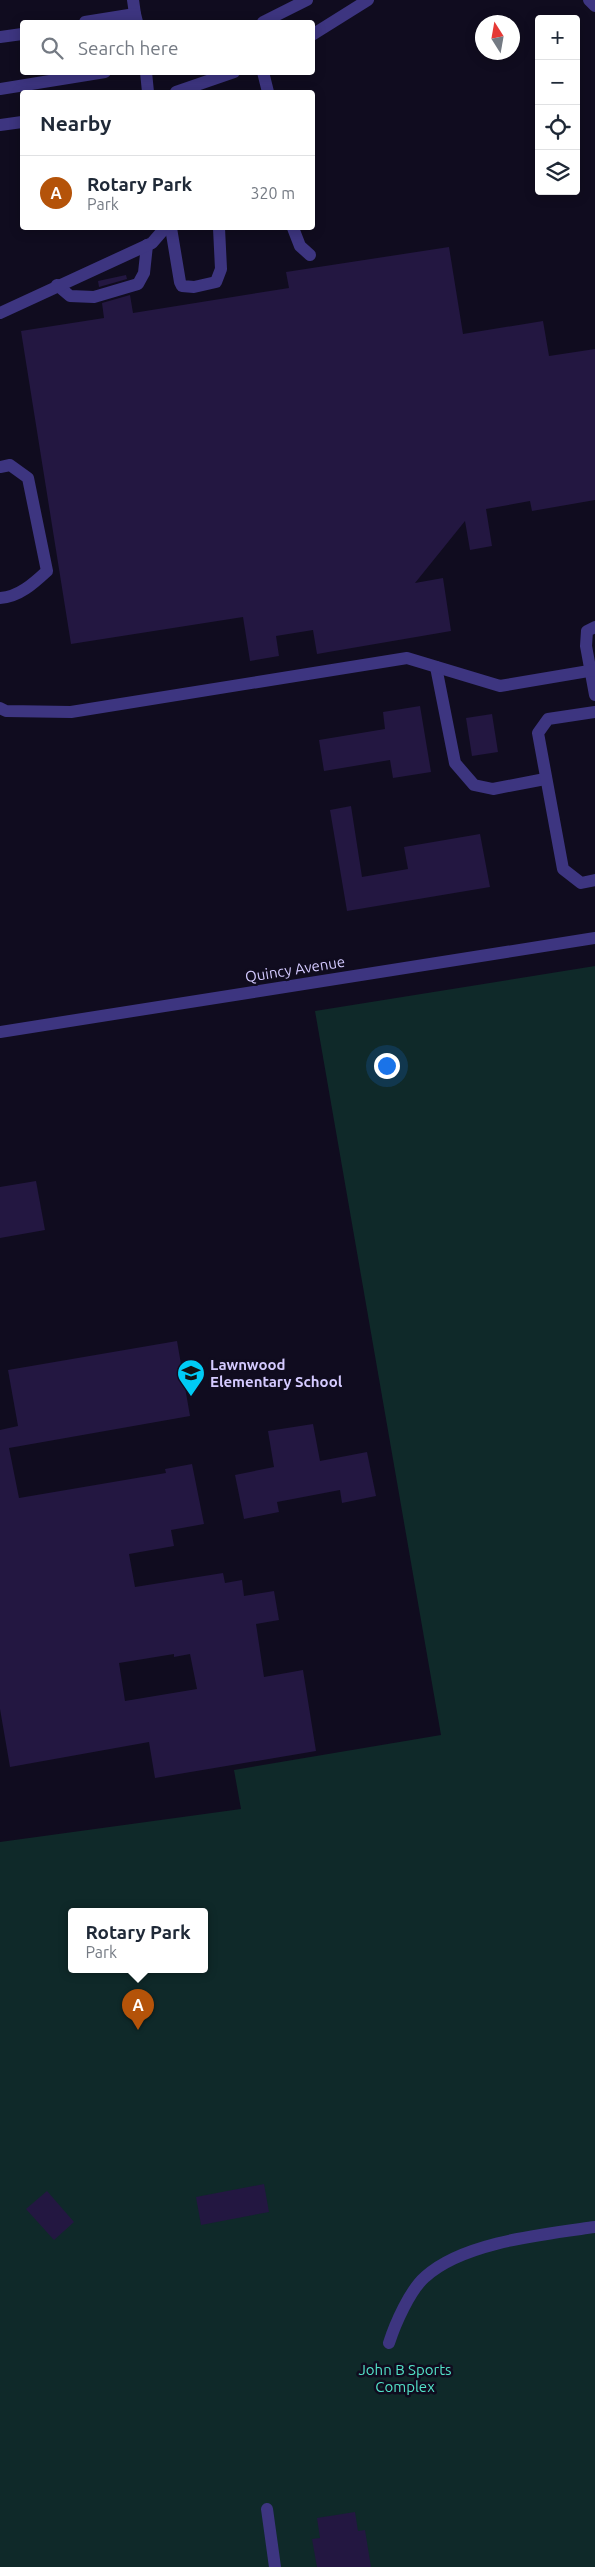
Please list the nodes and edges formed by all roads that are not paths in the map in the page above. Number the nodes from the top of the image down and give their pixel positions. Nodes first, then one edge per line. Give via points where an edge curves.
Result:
1 (133, 0) edge
2 (307, 0) edge
3 (368, 0) edge
4 (589, 0) edge
5 (595, 6) edge
6 (136, 18) edge
7 (110, 20) edge
8 (267, 20) edge
9 (315, 33) edge
10 (20, 34) edge
11 (0, 38) edge
12 (88, 75) edge
13 (146, 75) edge
14 (225, 75) edge
15 (264, 75) edge
16 (0, 90) edge
17 (148, 90) edge
18 (182, 90) edge
19 (268, 90) edge
20 (20, 122) edge
21 (0, 125) edge
22 (164, 230) edge
23 (171, 230) edge
24 (219, 230) edge
25 (294, 230) edge
26 (147, 245) junction
27 (310, 255) dead end
28 (57, 285) junction
29 (0, 313) edge
30 (0, 467) edge
31 (0, 598) edge
32 (595, 627) edge
33 (436, 667) junction
34 (592, 671) edge
35 (595, 695) edge
36 (0, 708) edge
37 (595, 712) edge
38 (545, 779) junction
39 (595, 880) edge
40 (595, 938) edge
41 (0, 1032) edge
42 (595, 2227) edge
43 (389, 2343) dead end
44 (267, 2509) dead end
45 (274, 2567) edge

1 - 6 street
2 - 8 street
3 - 9 street
4 - 5 street
6 - 7 street
10 - 11 street
12 - 16 street
13 - 17 street
14 - 18 street
15 - 19 street
20 - 21 street
22 - 26 street
23 - 24 street via 180,282 182,286 194,287 216,282 221,269
25 - 27 street via 300,246
26 - 28 street
26 - 28 street via 144,273 138,284 94,297 70,296
28 - 29 street
30 - 31 street via 10,465 28,478 47,571 31,586 9,598
32 - 34 street via 587,631
33 - 34 street via 500,686
33 - 36 street via 407,658 71,712 6,711
33 - 38 street via 455,763 474,785 493,790
34 - 35 street
37 - 38 street via 548,719 538,733
38 - 39 street via 563,868 581,883
40 - 41 street, Quincy Avenue
42 - 43 street via 489,2246 457,2257 425,2277 396,2320
44 - 45 street

